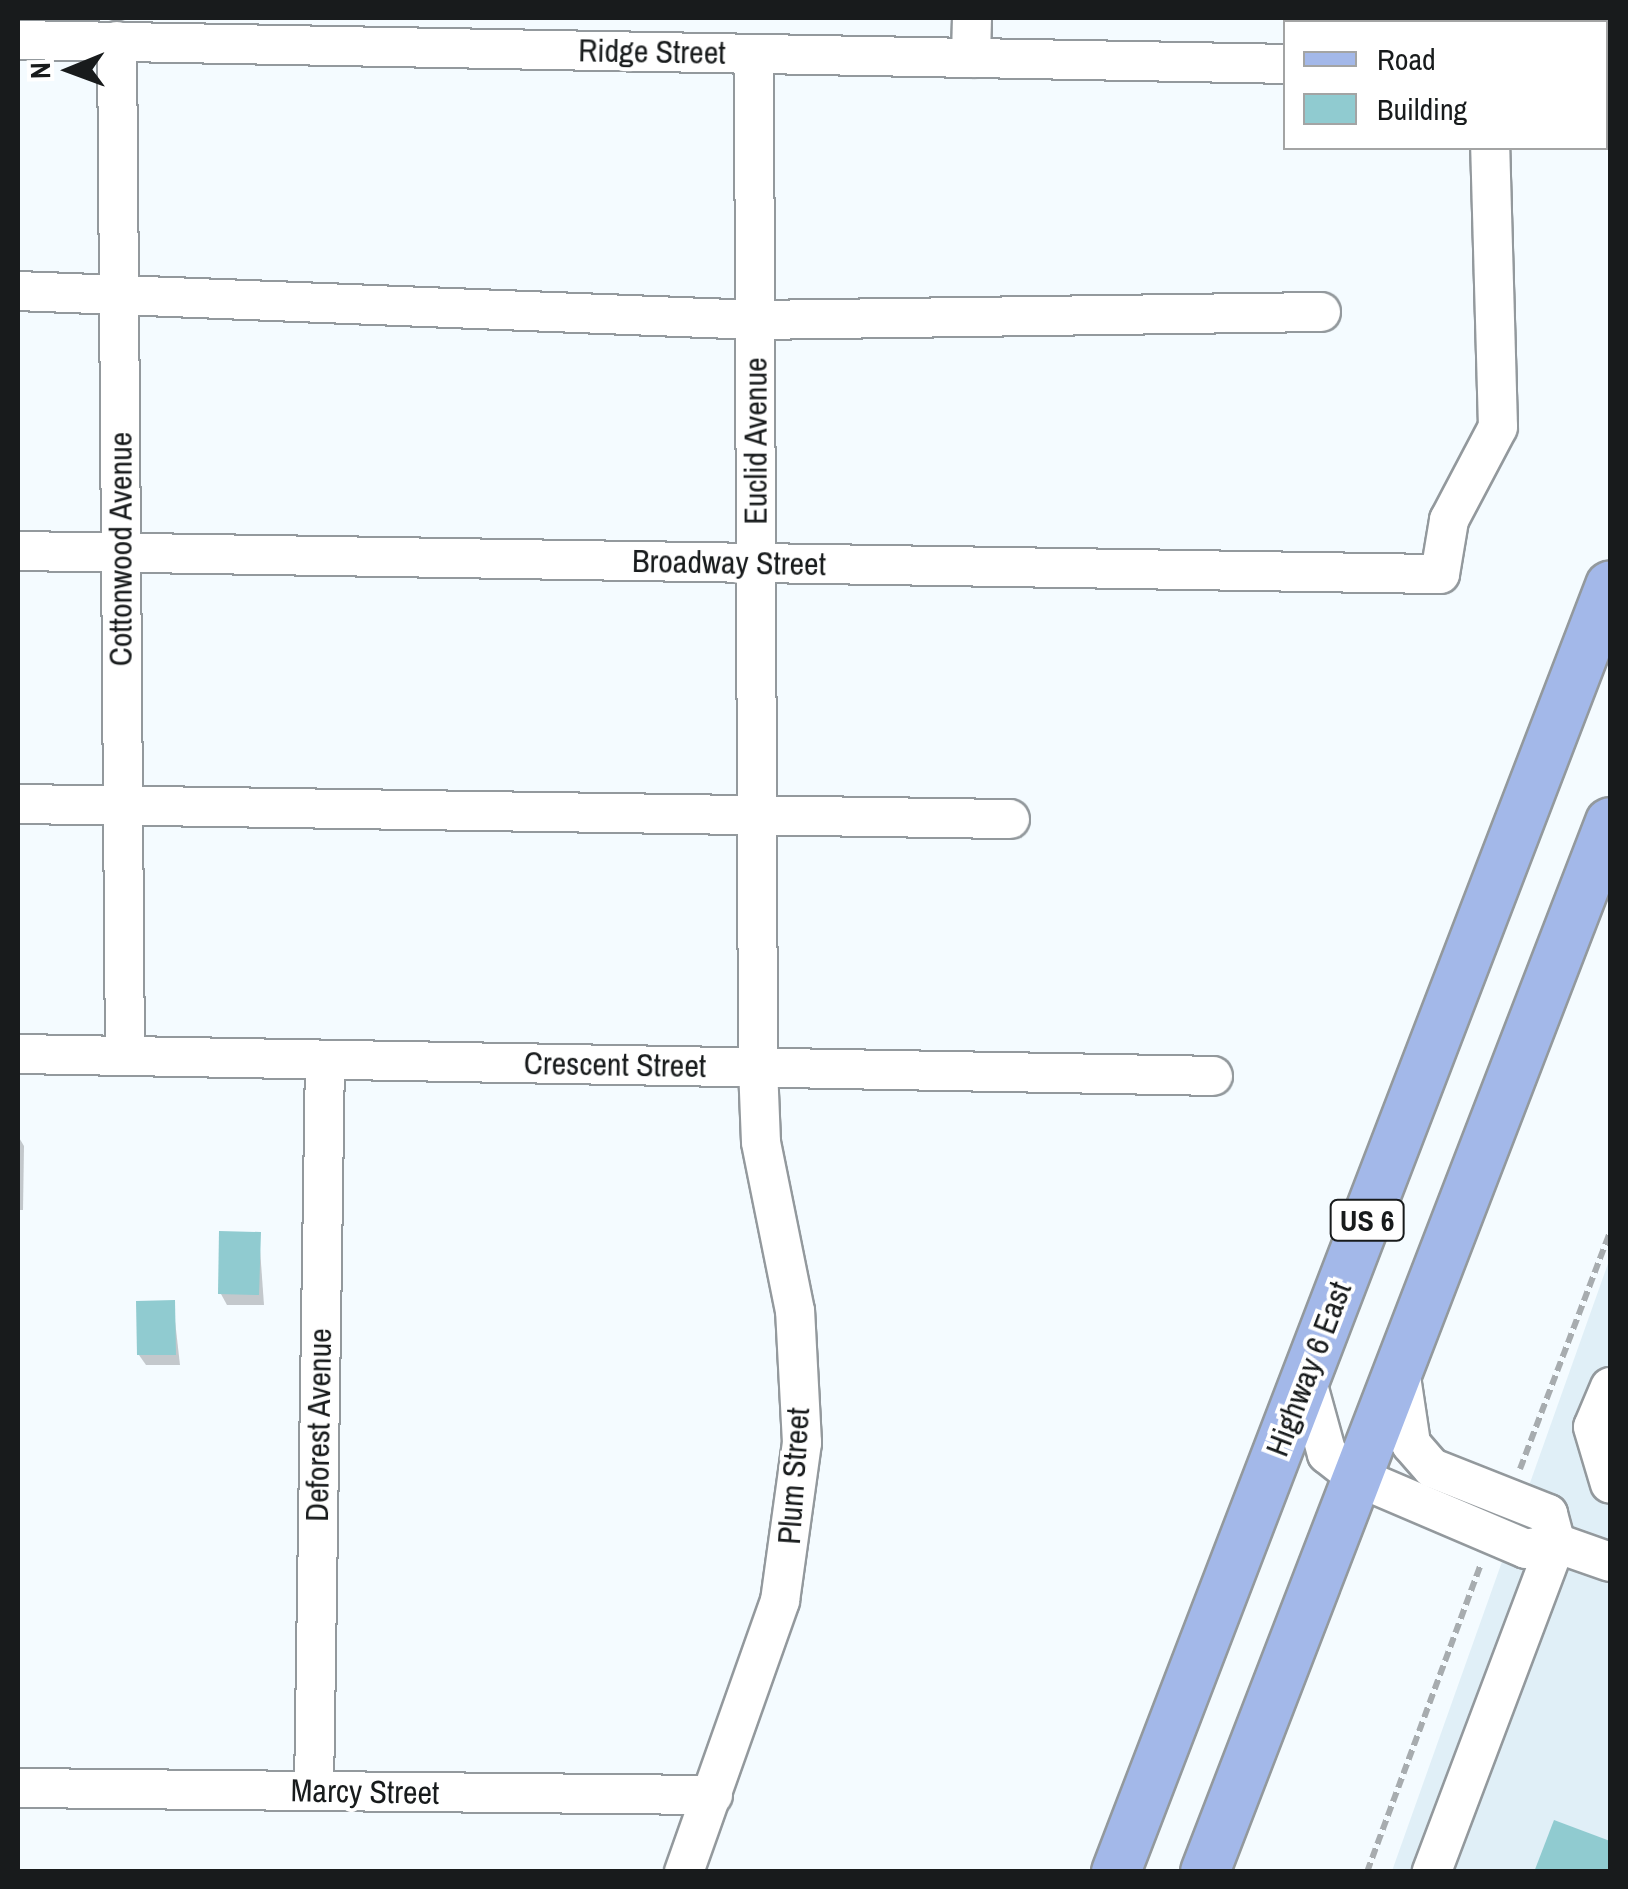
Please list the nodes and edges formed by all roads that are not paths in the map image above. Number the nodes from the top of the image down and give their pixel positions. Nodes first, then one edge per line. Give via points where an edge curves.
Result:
1 (972, 18) edge
2 (22, 32) edge
3 (490, 33) edge
4 (117, 42) junction
5 (754, 54) junction
6 (970, 58) junction
7 (1283, 64) edge
8 (1490, 150) edge
9 (18, 291) edge
10 (119, 291) junction
11 (1321, 312) dead end
12 (755, 320) junction
13 (18, 551) edge
14 (122, 553) junction
15 (756, 563) junction
16 (1610, 586) edge
17 (18, 804) edge
18 (123, 805) junction
19 (756, 814) junction
20 (1010, 819) dead end
21 (1610, 822) edge
22 (18, 1054) edge
23 (125, 1056) junction
24 (325, 1060) junction
25 (758, 1068) junction
26 (1213, 1076) dead end
27 (1400, 1362) junction
28 (1306, 1378) junction
29 (1610, 1387) edge
30 (1356, 1476) junction
31 (1610, 1484) edge
32 (1556, 1543) junction
33 (1610, 1562) edge
34 (18, 1788) edge
35 (314, 1791) junction
36 (713, 1795) junction
37 (684, 1872) edge
38 (1116, 1872) edge
39 (1205, 1872) edge
40 (1432, 1872) edge

1 - 6 street
2 - 4 street, Ridge Street
3 - 4 street, Ridge Street
3 - 5 street, Ridge Street
4 - 10 street, Cottonwood Avenue
5 - 6 street, Ridge Street
5 - 12 street, Euclid Avenue
6 - 7 street, Ridge Street
8 - 15 street, Broadway Street via 1498,426 1449,520 1440,574
9 - 10 street
10 - 12 street
10 - 14 street, Cottonwood Avenue
11 - 12 street
12 - 15 street, Euclid Avenue
13 - 14 street, Broadway Street
14 - 15 street, Broadway Street
14 - 18 street, Cottonwood Avenue
15 - 19 street, Euclid Avenue
16 - 28 main road, Highway 6 East / US 6
17 - 18 street
18 - 19 street
18 - 23 street, Cottonwood Avenue
19 - 20 street
19 - 25 street, Euclid Avenue
21 - 27 main road, US 6
22 - 23 street, Crescent Street
23 - 24 street, Crescent Street
24 - 25 street, Crescent Street
24 - 35 street, Deforest Avenue
25 - 26 street, Crescent Street
25 - 36 street, Plum Street via 760,1142 795,1311 802,1443 780,1601
27 - 30 main road, US 6
27 - 32 street via 1411,1444 1432,1468 1548,1514
28 - 30 street via 1327,1454
28 - 38 main road, Highway 6 East / US 6
29 - 31 street via 1593,1428
30 - 32 street via 1526,1548
30 - 39 main road, US 6
32 - 33 street
32 - 40 street
34 - 35 street, Marcy Street
35 - 36 street, Marcy Street
36 - 37 street, Plum Street

